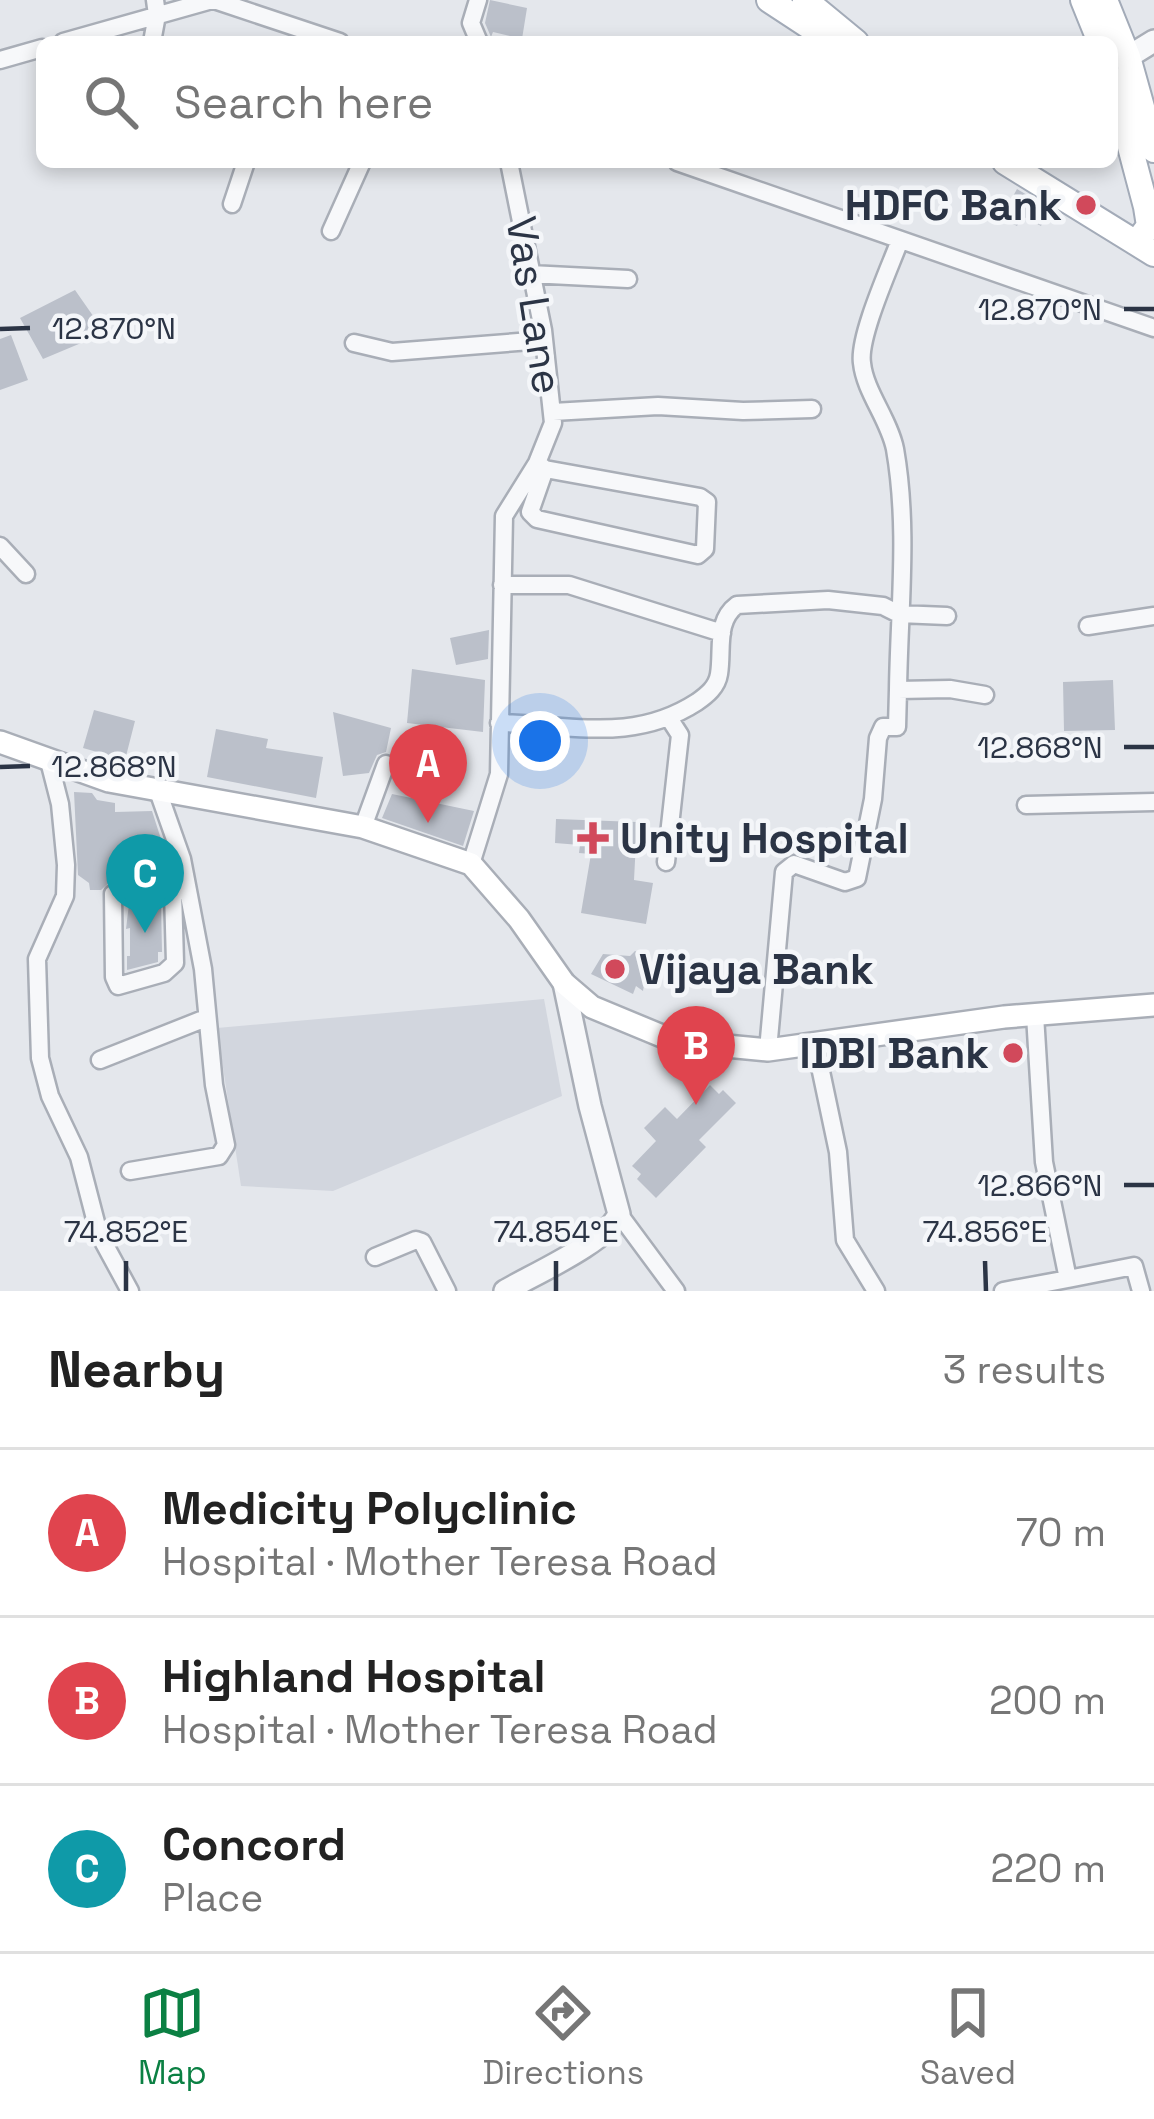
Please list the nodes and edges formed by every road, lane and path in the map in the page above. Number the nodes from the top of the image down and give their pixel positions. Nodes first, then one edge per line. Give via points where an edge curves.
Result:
1 (213, 0) edge
2 (478, 0) edge
3 (770, 0) edge
4 (805, 0) edge
5 (1082, 0) edge
6 (1105, 0) edge
7 (156, 8) edge
8 (291, 34) edge
9 (79, 36) edge
10 (476, 36) edge
11 (824, 36) edge
12 (849, 36) edge
13 (1097, 36) edge
14 (1114, 36) edge
15 (1154, 41) edge
16 (36, 50) edge
17 (1120, 59) edge
18 (0, 60) edge
19 (1118, 100) edge
20 (1154, 150) edge
21 (244, 168) edge
22 (359, 168) edge
23 (510, 168) edge
24 (694, 168) edge
25 (1016, 168) edge
26 (1044, 168) edge
27 (232, 204) dead end
28 (331, 231) dead end
29 (900, 240) junction
30 (1150, 243) edge
31 (530, 274) junction
32 (628, 279) dead end
33 (1154, 328) edge
34 (544, 340) junction
35 (354, 343) dead end
36 (812, 409) dead end
37 (553, 412) junction
38 (541, 466) junction
39 (0, 546) edge
40 (26, 574) dead end
41 (502, 585) junction
42 (899, 614) junction
43 (947, 616) dead end
44 (1154, 616) edge
45 (1088, 626) dead end
46 (722, 633) junction
47 (898, 690) junction
48 (985, 695) dead end
49 (669, 718) junction
50 (499, 723) junction
51 (0, 742) edge
52 (49, 761) junction
53 (386, 764) dead end
54 (158, 791) junction
55 (1154, 802) edge
56 (1026, 805) dead end
57 (363, 827) junction
58 (666, 862) dead end
59 (471, 864) junction
60 (179, 891) junction
61 (564, 983) junction
62 (1154, 1005) edge
63 (1035, 1015) junction
64 (206, 1018) junction
65 (815, 1043) junction
66 (768, 1050) junction
67 (100, 1060) dead end
68 (130, 1172) dead end
69 (620, 1214) junction
70 (375, 1257) dead end
71 (1067, 1279) junction
72 (130, 1291) edge
73 (448, 1291) edge
74 (505, 1291) edge
75 (676, 1291) edge
76 (876, 1291) edge
77 (1003, 1291) edge
78 (1141, 1291) edge

1 - 7 street
1 - 8 street
2 - 10 street
3 - 11 main road
4 - 12 main road
5 - 13 main road
6 - 14 main road
7 - 9 street
15 - 17 street
16 - 18 street
17 - 20 main road
19 - 30 main road
21 - 27 street
22 - 28 street
23 - 31 street, Vas Lane
24 - 29 street
25 - 30 main road
26 - 30 main road
29 - 33 street
29 - 42 street via 861,365 896,457
31 - 32 street
31 - 34 street, Vas Lane
34 - 35 street via 392,352
34 - 37 street, Vas Lane
36 - 37 street
37 - 38 street, Vas Lane
38 - 38 street via 700,497 707,502 704,549 698,555 537,519 530,512
38 - 41 street, Vas Lane via 504,516
39 - 40 street
41 - 46 street via 569,585
41 - 50 street, Vas Lane
42 - 43 street
42 - 46 street via 828,600 737,605
42 - 47 street
44 - 45 street
46 - 49 street via 715,687
47 - 48 street
47 - 66 street via 897,727 883,728 878,738 857,878 845,882 794,864 784,872
49 - 50 street via 640,728
49 - 58 street via 680,735
50 - 59 street, Vas Lane via 499,774
51 - 52 main road
52 - 54 main road
52 - 72 street via 66,866 65,896 37,959 40,1058 99,1234
53 - 57 street
54 - 57 main road
54 - 60 street via 182,860
55 - 56 street
57 - 59 main road
59 - 61 main road
60 - 60 street via 175,963 164,974 118,986 113,894
60 - 64 street via 202,969
61 - 66 main road via 592,1007 674,1041
61 - 69 street
62 - 63 main road
63 - 65 main road
63 - 71 street via 1044,1162
64 - 67 street
64 - 68 street via 224,1152
65 - 66 main road
65 - 76 street via 838,1152 845,1240
69 - 74 street via 615,1225
69 - 75 street
70 - 73 street via 416,1240
71 - 77 street
71 - 78 street via 1134,1266

